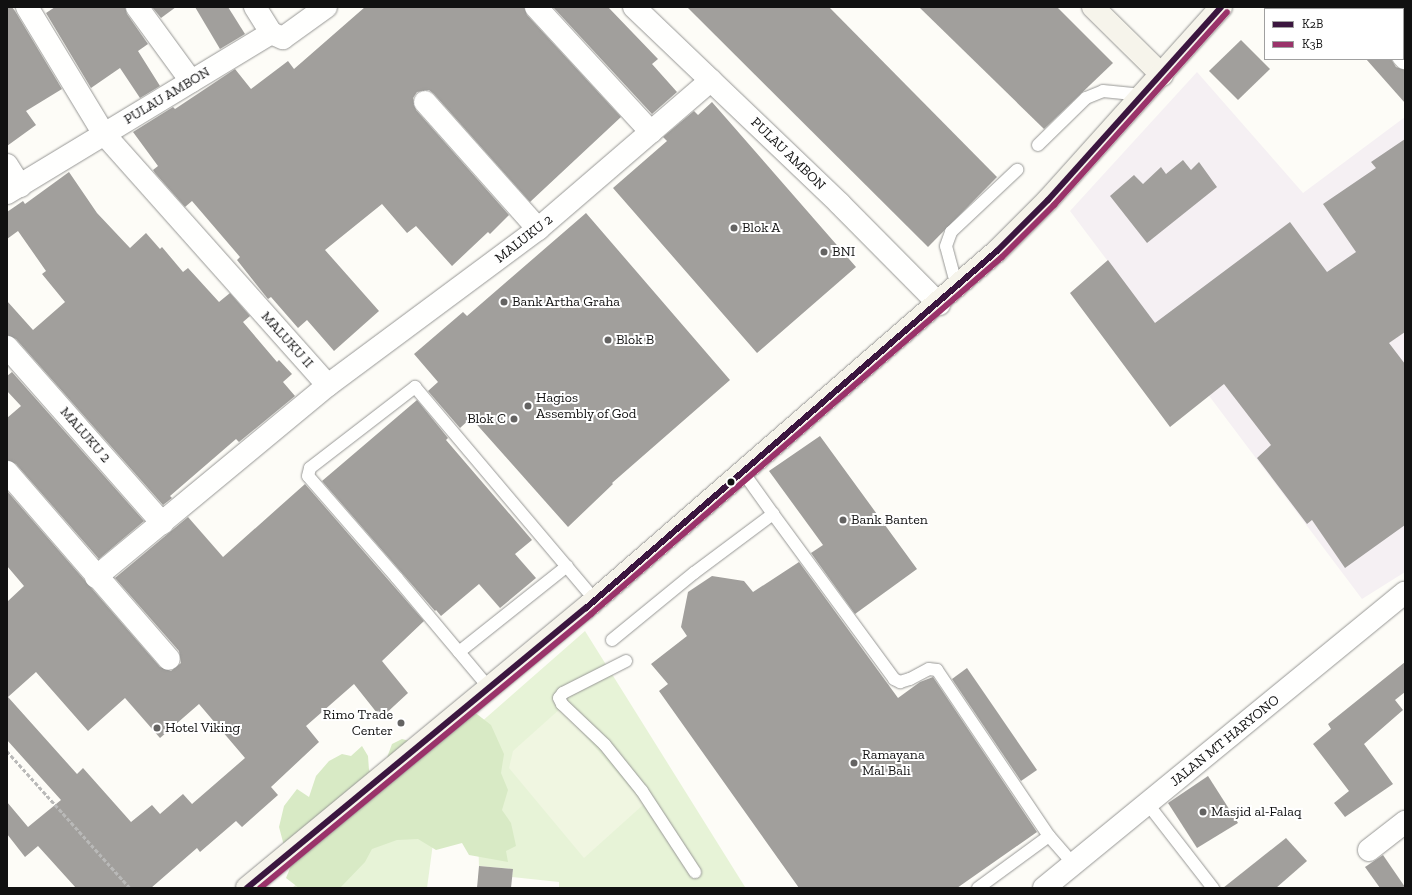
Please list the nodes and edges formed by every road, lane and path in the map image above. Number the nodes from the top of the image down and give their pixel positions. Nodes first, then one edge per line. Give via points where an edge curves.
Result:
1 (26, 7) edge
2 (137, 7) edge
3 (255, 7) edge
4 (326, 7) edge
5 (536, 7) edge
6 (634, 7) edge
7 (1093, 7) edge
8 (1221, 7) edge
9 (271, 33) junction
10 (1162, 75) junction
11 (710, 80) junction
12 (191, 81) junction
13 (1143, 95) junction
14 (425, 102) dead end
15 (651, 132) junction
16 (104, 134) junction
17 (1038, 145) dead end
18 (7, 165) edge
19 (1018, 170) dead end
20 (14, 190) edge
21 (538, 230) junction
22 (957, 287) junction
23 (939, 304) junction
24 (7, 347) edge
25 (328, 385) junction
26 (7, 472) edge
27 (743, 472) junction
28 (773, 514) junction
29 (162, 523) junction
30 (567, 566) junction
31 (96, 577) junction
32 (1405, 593) edge
33 (595, 600) junction
34 (612, 640) dead end
35 (458, 652) junction
36 (169, 659) dead end
37 (626, 661) dead end
38 (490, 689) junction
39 (7, 751) edge
40 (1147, 803) junction
41 (1405, 822) edge
42 (1049, 836) junction
43 (1369, 850) dead end
44 (1073, 864) junction
45 (695, 872) dead end
46 (130, 888) edge
47 (247, 888) edge
48 (978, 888) edge
49 (1044, 888) edge
50 (1213, 888) edge

1 - 16 street, MALUKU II
2 - 12 street
3 - 9 street
4 - 9 street via 283,38
5 - 15 street
6 - 11 street, PULAU AMBON
7 - 10 main road
8 - 10 main road
9 - 12 street, PULAU AMBON
10 - 13 main road
11 - 15 street, MALUKU 2
11 - 23 street, PULAU AMBON via 880,243
12 - 16 street, PULAU AMBON
13 - 17 lane via 1103,91 1086,98
13 - 22 main road via 1023,227
14 - 21 street
15 - 21 street, MALUKU 2
16 - 20 street, PULAU AMBON
16 - 25 street, MALUKU II
18 - 20 street
19 - 22 lane via 951,232 946,246
21 - 25 street, MALUKU 2
22 - 23 main road
23 - 27 main road
24 - 29 street, MALUKU 2
25 - 29 street
26 - 31 street
27 - 28 lane
27 - 33 main road
28 - 34 lane via 694,573
28 - 42 lane via 894,679 900,682 929,668 937,670
29 - 31 street
30 - 33 lane
30 - 35 lane
30 - 35 lane via 421,391 413,386 310,468 307,475
31 - 36 street
32 - 40 street, JALAN MT HARYONO
33 - 38 main road
35 - 38 lane
37 - 45 lane via 563,693 559,698 562,704 605,745 642,791
38 - 47 main road
39 - 46 path
40 - 44 street, JALAN MT HARYONO
40 - 50 lane
41 - 43 street
42 - 44 lane
42 - 48 lane
44 - 49 street, JALAN MT HARYONO

